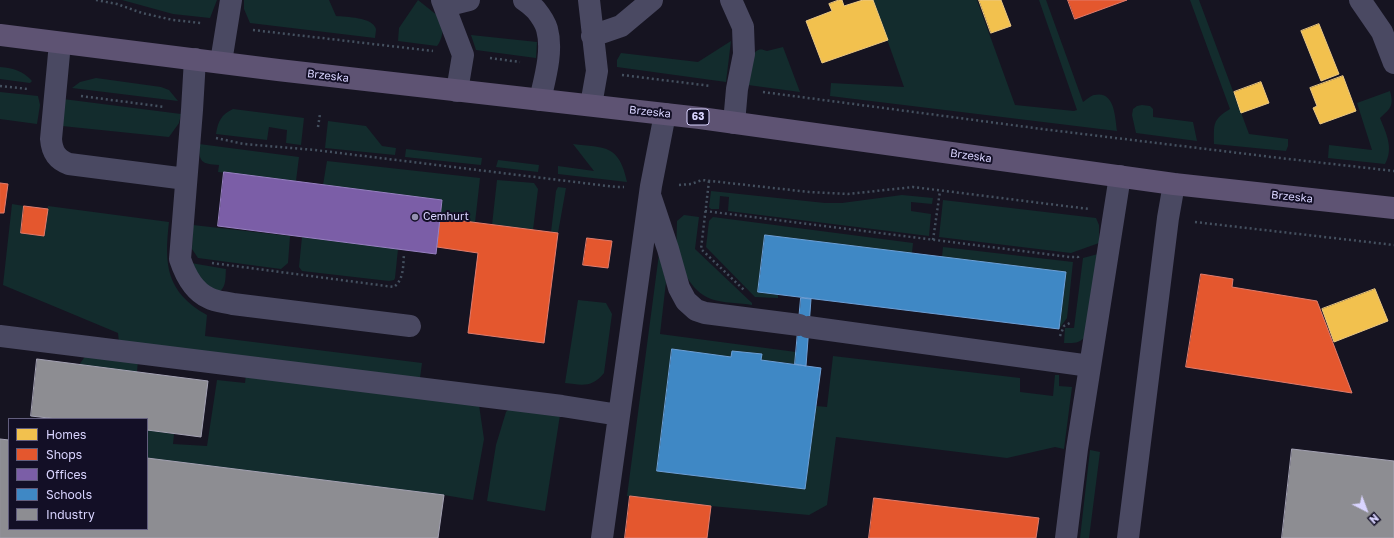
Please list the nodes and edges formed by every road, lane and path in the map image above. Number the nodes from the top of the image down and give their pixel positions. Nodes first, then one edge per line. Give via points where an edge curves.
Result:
1 (231, 0) edge
2 (469, 0) edge
3 (524, 0) edge
4 (589, 0) edge
5 (652, 0) edge
6 (731, 0) edge
7 (1360, 0) edge
8 (444, 3) edge
9 (1388, 30) edge
10 (0, 35) edge
11 (592, 36) junction
12 (60, 43) junction
13 (195, 59) junction
14 (221, 62) junction
15 (1394, 63) edge
16 (0, 86) edge
17 (457, 91) junction
18 (54, 92) junction
19 (540, 100) junction
20 (591, 105) junction
21 (192, 110) junction
22 (320, 114) dead end
23 (665, 114) junction
24 (734, 123) junction
25 (318, 127) dead end
26 (210, 137) dead end
27 (1120, 176) junction
28 (186, 179) junction
29 (708, 181) junction
30 (1174, 184) junction
31 (651, 190) junction
32 (940, 191) junction
33 (1394, 208) edge
34 (705, 211) junction
35 (1114, 212) junction
36 (1168, 218) junction
37 (933, 240) junction
38 (1394, 245) edge
39 (404, 254) dead end
40 (180, 259) junction
41 (1077, 264) dead end
42 (744, 290) dead end
43 (1070, 323) dead end
44 (410, 326) dead end
45 (0, 336) edge
46 (1058, 338) dead end
47 (1090, 366) junction
48 (619, 415) junction
49 (602, 538) edge
50 (1066, 538) edge
51 (1128, 538) edge

1 - 14 street
2 - 8 street
3 - 19 street via 540,15 547,28 548,65
4 - 11 street
5 - 11 street via 622,26
6 - 24 street via 743,27 744,54
7 - 9 street
8 - 17 street via 463,55
9 - 15 street
10 - 12 main road, Brzeska / 63
11 - 20 street via 597,71
12 - 13 main road, Brzeska / 63
12 - 18 street
13 - 14 main road, Brzeska / 63
13 - 21 street
14 - 17 main road, Brzeska / 63
16 - 18 path
17 - 19 main road, Brzeska / 63
18 - 21 path
18 - 28 street via 50,139 52,148 62,161
19 - 20 main road, Brzeska / 63
20 - 23 main road, Brzeska / 63
21 - 28 street
22 - 25 path
23 - 24 main road, Brzeska / 63
23 - 31 street
24 - 27 main road, Brzeska / 63
26 - 31 path via 244,144
27 - 30 main road, Brzeska / 63
27 - 35 street
28 - 40 street
29 - 31 path
29 - 32 path via 848,194 913,187
29 - 34 path
30 - 33 main road, Brzeska / 63
30 - 36 street
31 - 47 street via 679,288 686,301 696,310
31 - 48 street
32 - 35 path
32 - 37 path
34 - 37 path
34 - 42 path via 701,249
35 - 47 street
36 - 38 path
36 - 51 street
37 - 41 path via 1078,257
39 - 40 path via 401,278 394,287
40 - 44 street via 184,272 193,285 210,299
43 - 46 path via 1064,326
45 - 48 street
47 - 50 street
48 - 49 street

